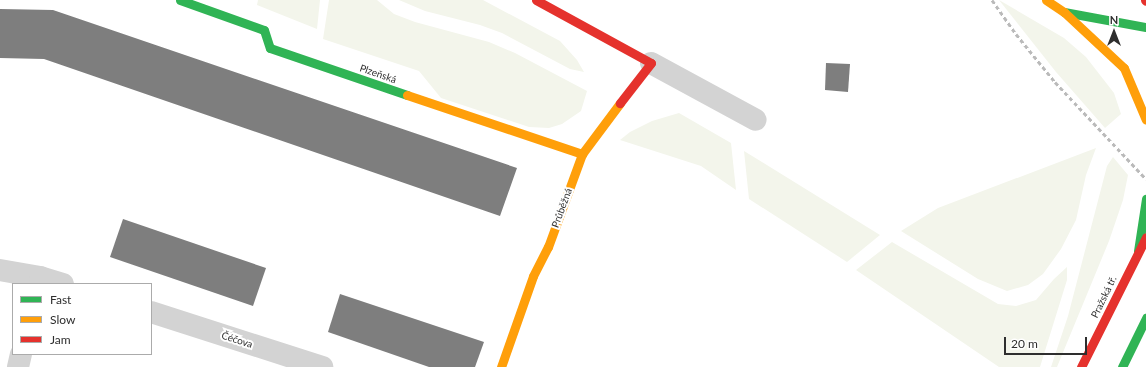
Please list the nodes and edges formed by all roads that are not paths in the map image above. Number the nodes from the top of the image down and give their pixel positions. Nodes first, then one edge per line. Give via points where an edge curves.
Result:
1 (180, 0) edge
2 (536, 0) edge
3 (1046, 0) edge
4 (1064, 12) junction
5 (1146, 27) edge
6 (650, 64) junction
7 (756, 120) dead end
8 (1146, 120) edge
9 (582, 154) junction
10 (1146, 199) edge
11 (1146, 236) edge
12 (1138, 251) junction
13 (0, 270) edge
14 (39, 280) edge
15 (57, 283) edge
16 (152, 312) edge
17 (1146, 318) edge
18 (22, 355) edge
19 (18, 367) edge
20 (322, 367) edge
21 (501, 367) edge
22 (1081, 367) edge
23 (1122, 367) edge

1 - 9 street, Plzeňská via 264,30 270,48
2 - 6 street
3 - 4 street
4 - 5 street
4 - 8 street via 1124,68
6 - 7 street
6 - 9 street, Průběžná
9 - 21 street, Průběžná via 548,248 533,276
10 - 12 street
11 - 12 street, Pražská tř.
12 - 22 street, Pražská tř.
13 - 14 street
14 - 15 street
16 - 20 street, Čéčova
17 - 23 street
18 - 19 street

